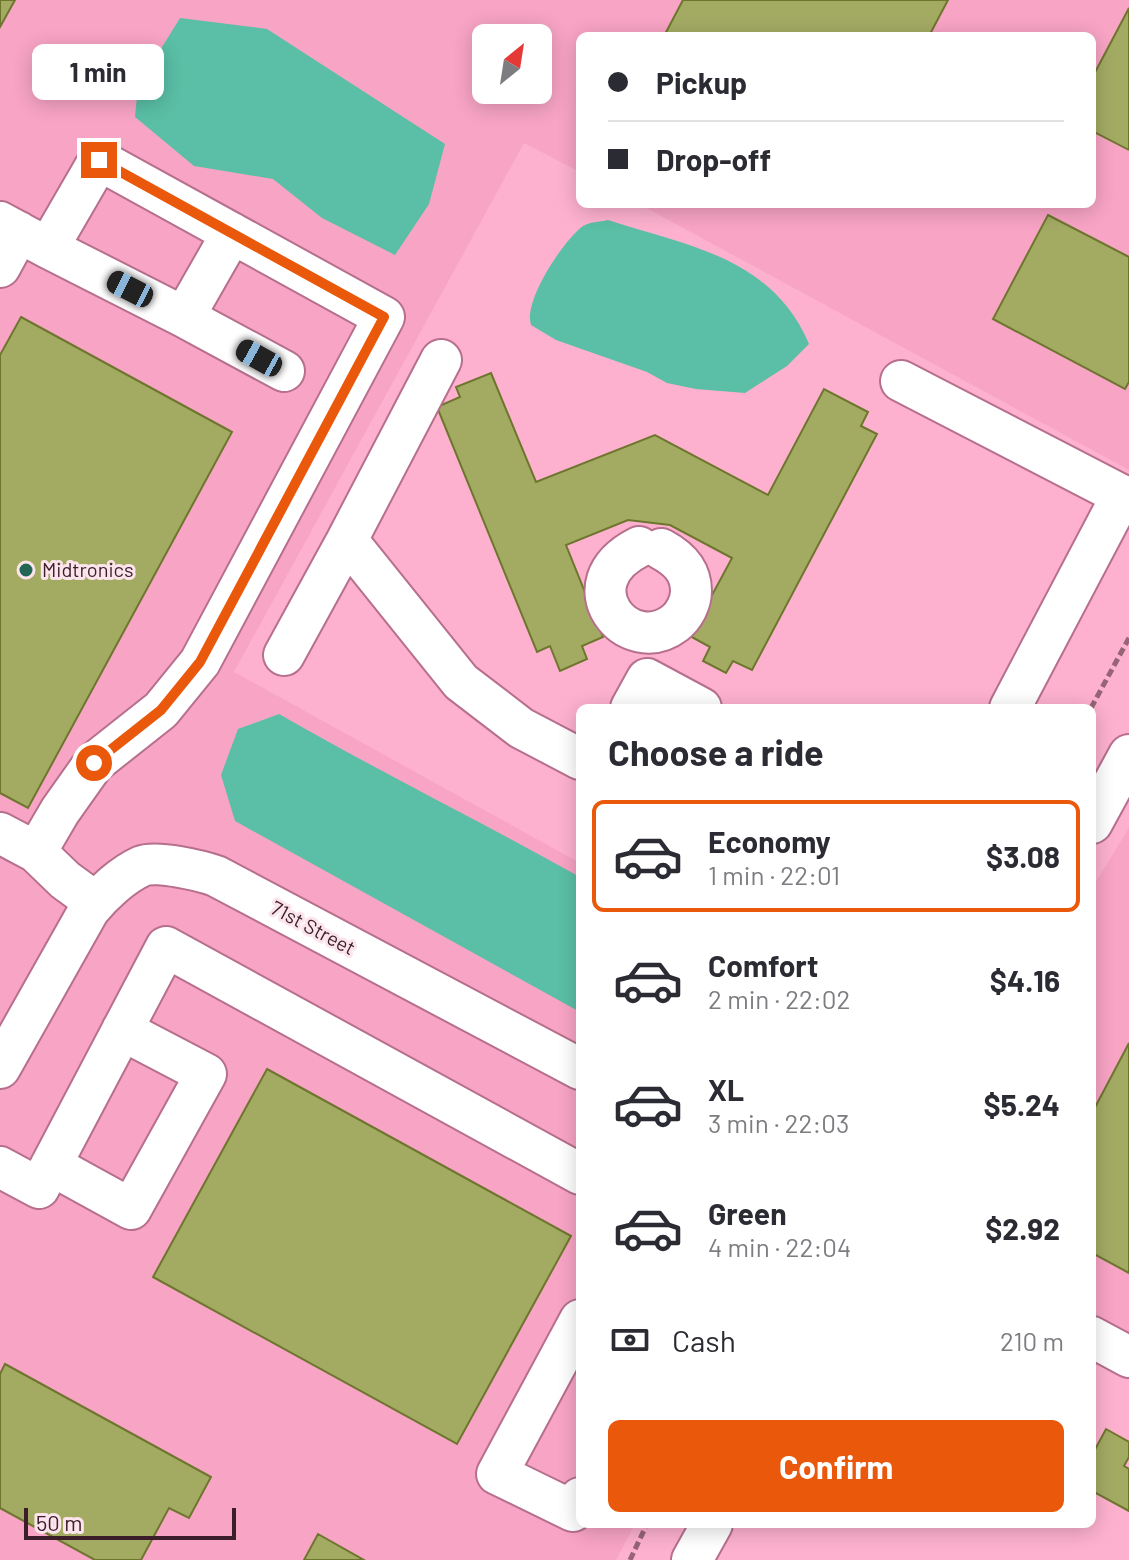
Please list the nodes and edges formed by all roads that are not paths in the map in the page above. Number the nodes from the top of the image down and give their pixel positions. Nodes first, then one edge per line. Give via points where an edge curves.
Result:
1 (232, 233) junction
2 (22, 234) edge
3 (0, 267) edge
4 (184, 317) junction
5 (441, 360) dead end
6 (284, 371) dead end
7 (901, 381) dead end
8 (1125, 497) edge
9 (347, 540) junction
10 (637, 631) junction
11 (284, 655) dead end
12 (639, 694) edge
13 (683, 704) edge
14 (1012, 704) edge
15 (1129, 755) edge
16 (576, 757) edge
17 (1096, 816) edge
18 (0, 833) edge
19 (36, 852) junction
20 (95, 902) junction
21 (122, 1030) junction
22 (576, 1067) edge
23 (0, 1068) edge
24 (51, 1165) junction
25 (0, 1167) edge
26 (576, 1172) edge
27 (576, 1327) edge
28 (1096, 1339) edge
29 (1129, 1357) edge
30 (576, 1505) edge
31 (710, 1528) edge
32 (692, 1560) edge

1 - 2 street via 99,160
1 - 4 street
1 - 19 street via 384,317 200,662 161,710 94,763
2 - 3 street
2 - 4 street
4 - 6 street
5 - 9 street
7 - 8 street
8 - 14 street
9 - 11 street
9 - 16 street via 461,682 521,728
10 - 10 street via 615,617 608,604 605,591 613,565 622,556 650,548 675,556 690,581 686,610 665,629
10 - 12 street
12 - 13 street
15 - 17 street
18 - 19 street
19 - 20 street
20 - 22 street, 71st Street via 144,865 196,869
20 - 23 street, 71st Street
21 - 24 street
21 - 24 street via 206,1074 131,1209
21 - 26 street via 166,947
24 - 25 street via 39,1188
27 - 30 street via 497,1474 573,1511
28 - 29 street
31 - 32 street

